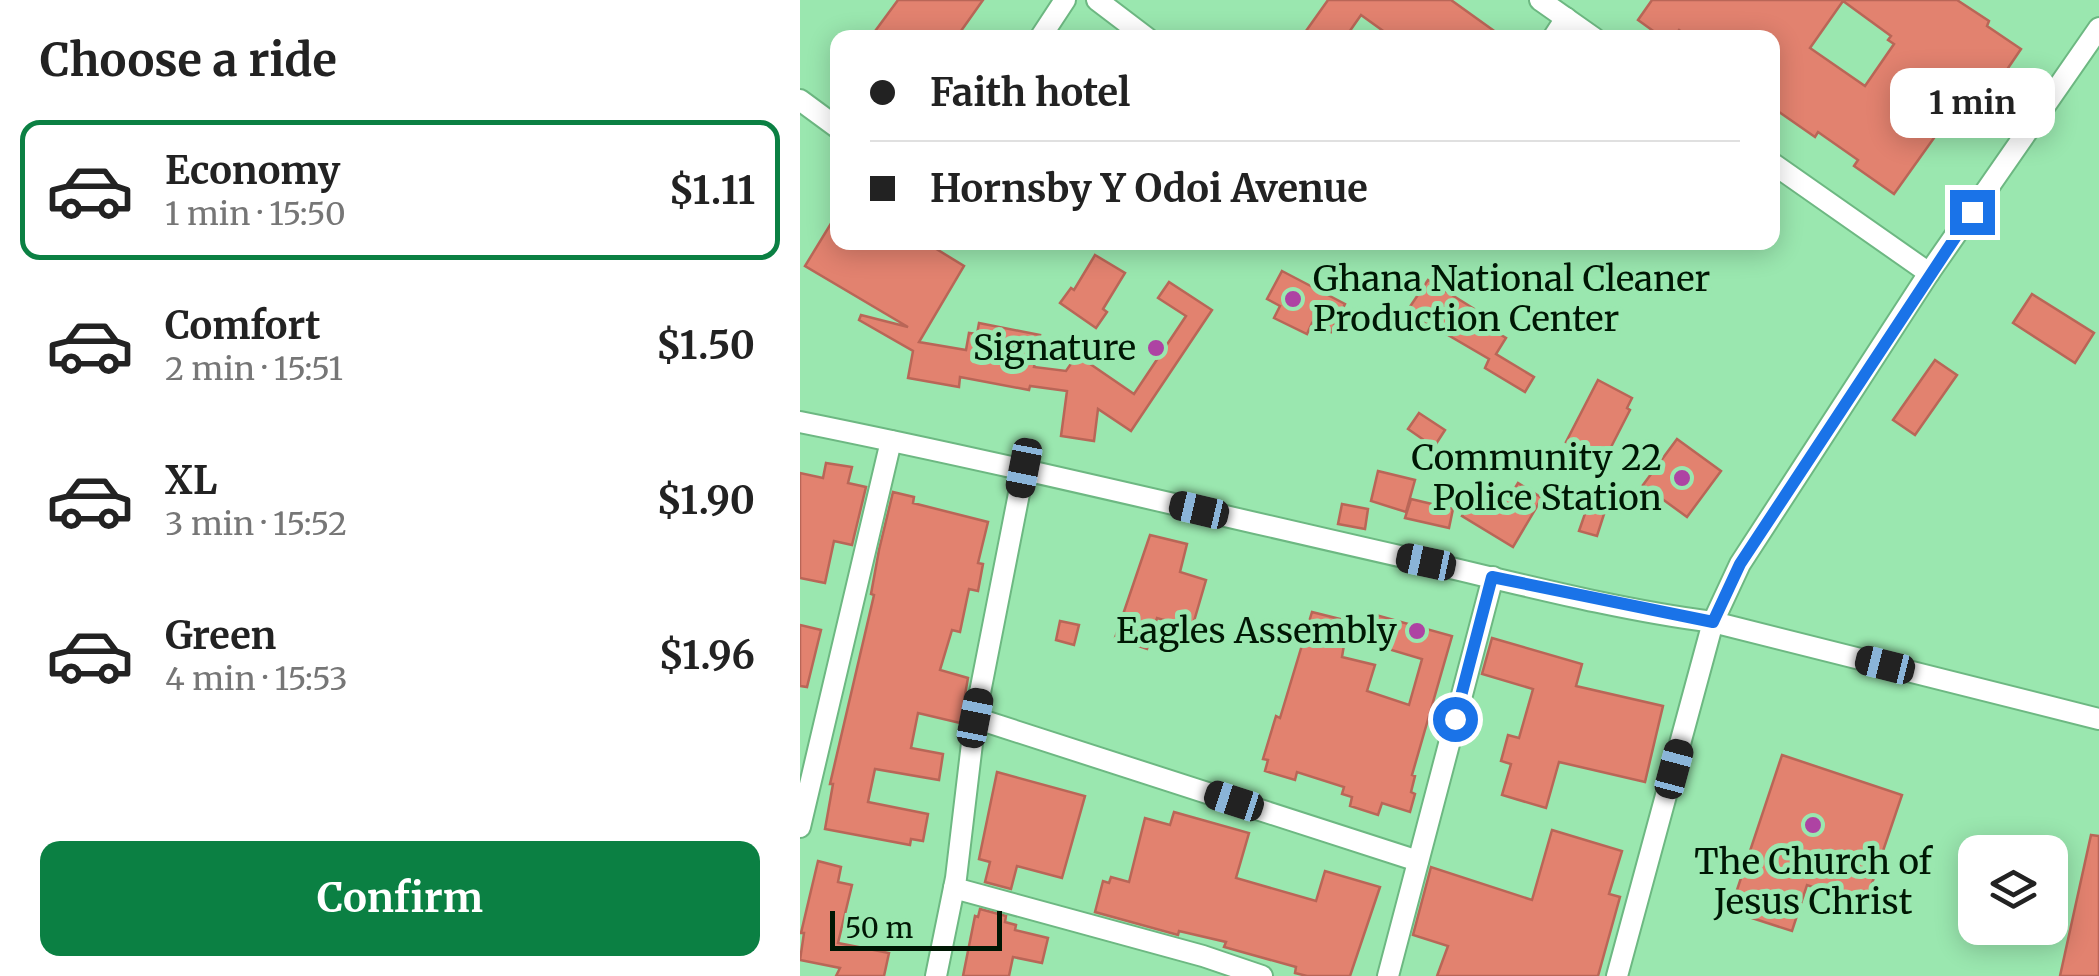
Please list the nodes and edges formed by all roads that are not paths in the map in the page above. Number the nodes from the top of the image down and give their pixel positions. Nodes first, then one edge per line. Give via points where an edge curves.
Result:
1 (1064, 0) edge
2 (1097, 0) edge
3 (1540, 0) edge
4 (1566, 18) junction
5 (2099, 28) edge
6 (1045, 30) edge
7 (1136, 30) edge
8 (1558, 30) edge
9 (1583, 30) edge
10 (800, 100) edge
11 (830, 122) edge
12 (1780, 169) edge
13 (1930, 272) junction
14 (800, 422) edge
15 (891, 441) junction
16 (1024, 468) junction
17 (1492, 577) junction
18 (1713, 622) junction
19 (975, 718) junction
20 (2099, 719) edge
21 (800, 826) edge
22 (1418, 861) junction
23 (954, 888) junction
24 (936, 976) edge
25 (1262, 976) edge
26 (1388, 976) edge
27 (1617, 976) edge

1 - 6 street
2 - 7 street
3 - 4 street
4 - 8 street
4 - 9 street
5 - 13 street
10 - 11 street
12 - 13 street
13 - 18 street via 1740,564
14 - 15 street
15 - 16 street
15 - 21 street
16 - 17 street
16 - 19 street
17 - 18 street
17 - 22 street
18 - 20 street
18 - 27 street
19 - 22 street
19 - 23 street
22 - 26 street
23 - 24 street
23 - 25 street

